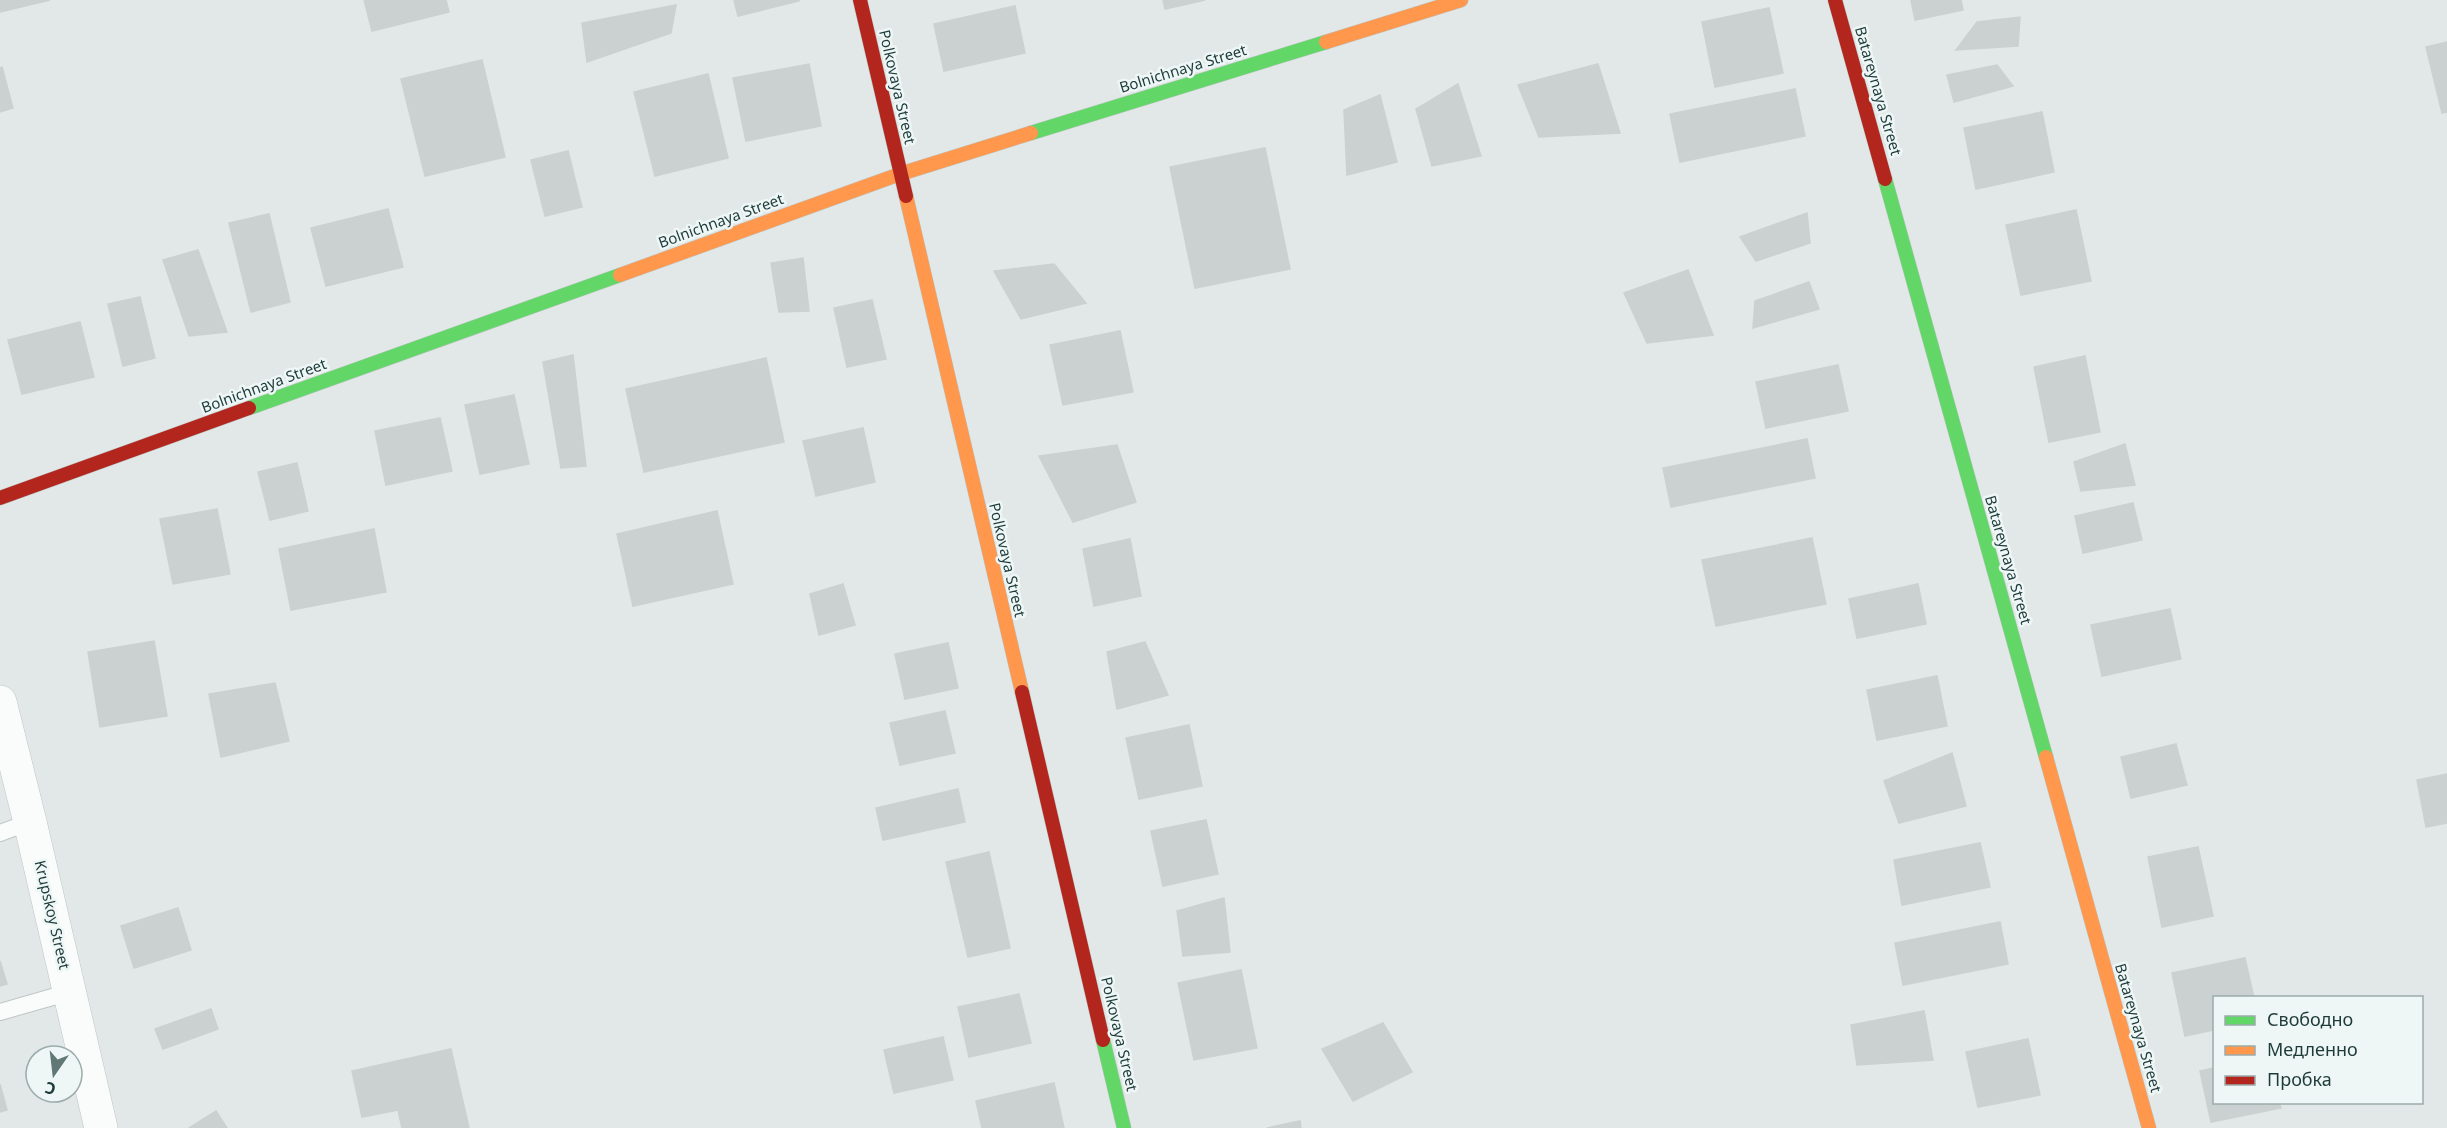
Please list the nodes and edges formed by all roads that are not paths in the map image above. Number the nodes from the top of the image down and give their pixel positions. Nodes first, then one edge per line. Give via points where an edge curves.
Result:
1 (860, 0) edge
2 (1461, 0) edge
3 (1836, 0) edge
4 (900, 174) junction
5 (0, 498) edge
6 (0, 702) edge
7 (30, 822) junction
8 (0, 833) edge
9 (70, 992) junction
10 (0, 1012) edge
11 (101, 1128) edge
12 (1124, 1128) edge
13 (2149, 1128) edge

1 - 4 street, Polkovaya Street
2 - 4 street, Bolnichnaya Street
3 - 13 street, Batareynaya Street
4 - 5 street, Bolnichnaya Street
4 - 12 street, Polkovaya Street
6 - 7 street, Krupskoy Street
7 - 8 lane
7 - 9 street, Krupskoy Street
9 - 10 lane
9 - 11 street, Krupskoy Street

